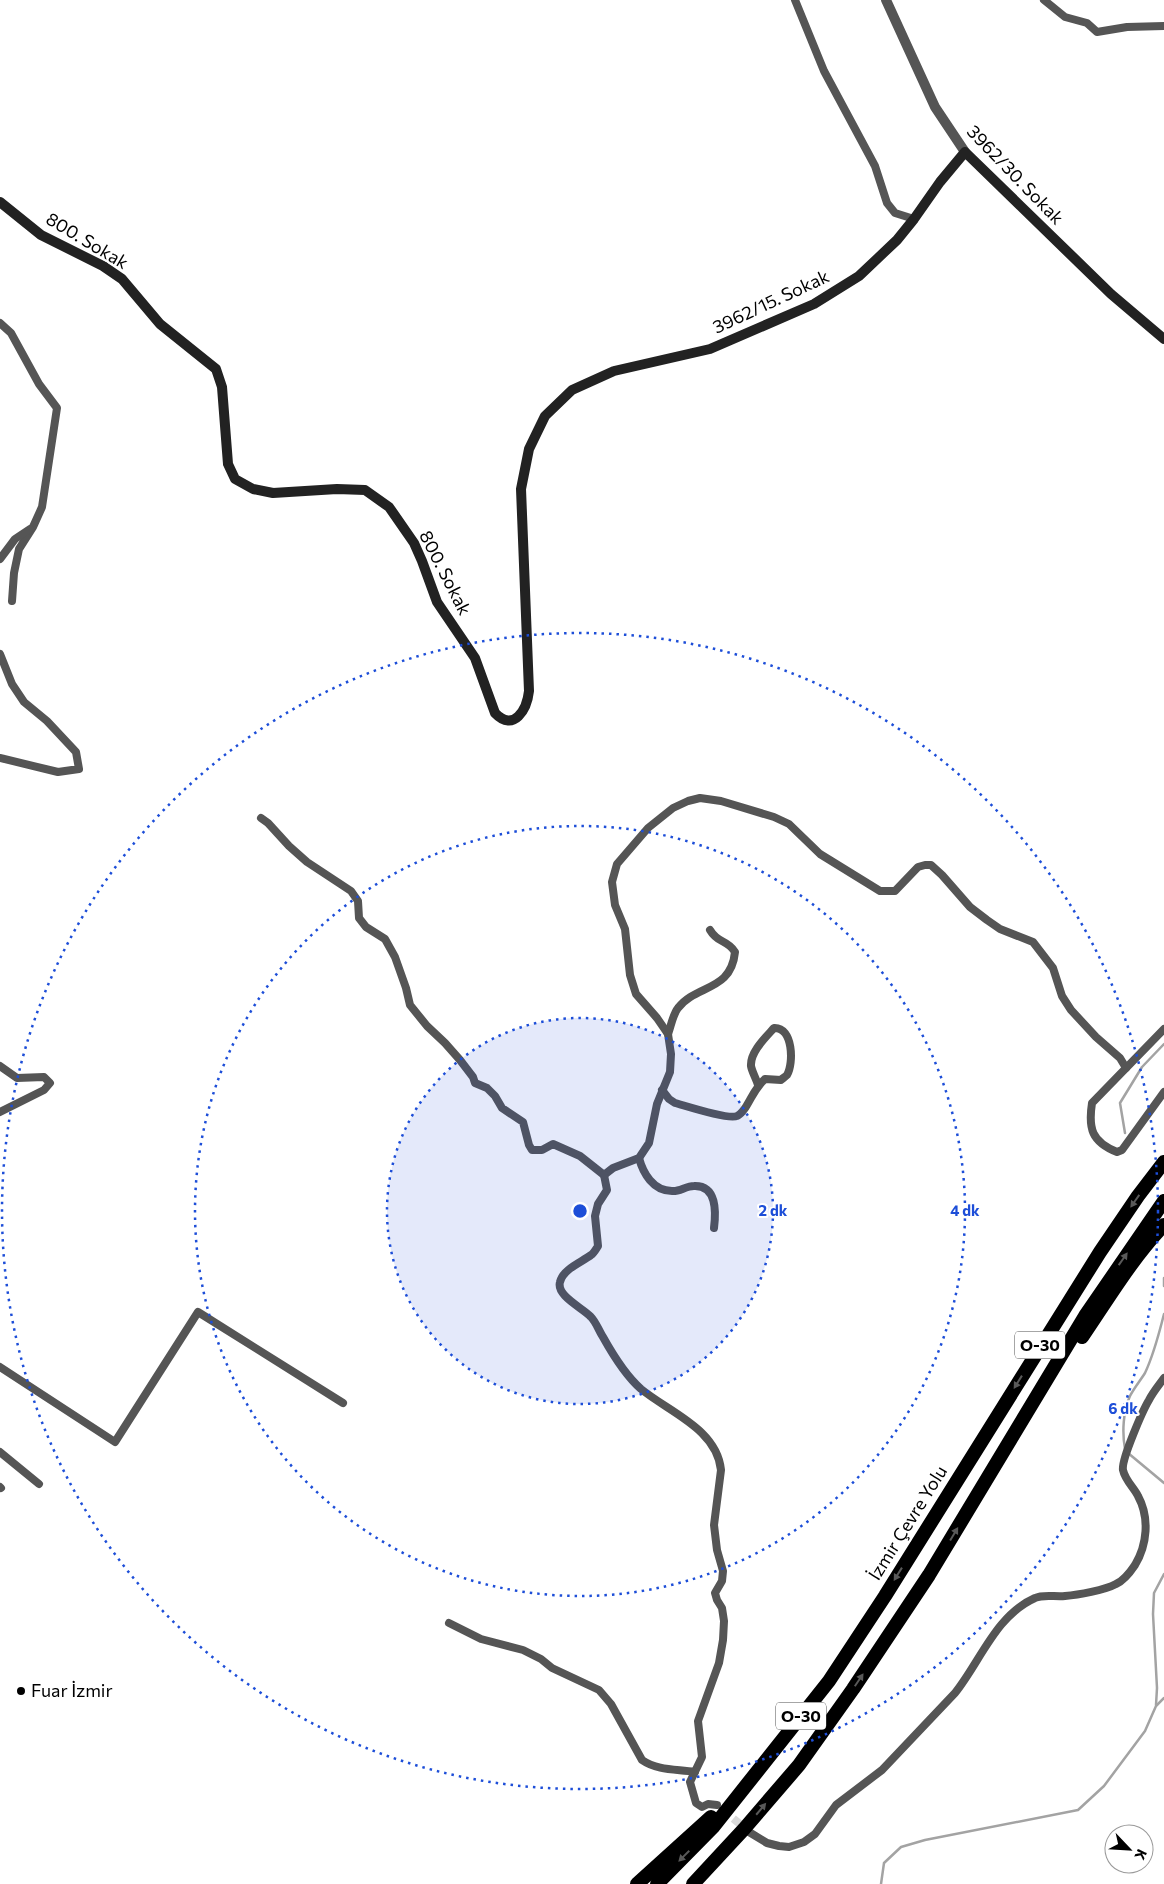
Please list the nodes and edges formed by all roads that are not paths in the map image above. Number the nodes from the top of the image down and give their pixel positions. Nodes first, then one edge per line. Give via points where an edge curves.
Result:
1 (795, 0) edge
2 (886, 0) edge
3 (1044, 0) edge
4 (1164, 26) edge
5 (966, 152) junction
6 (0, 202) edge
7 (914, 219) junction
8 (0, 323) edge
9 (1163, 337) edge
10 (710, 349) joint
11 (33, 527) junction
12 (0, 559) edge
13 (12, 601) dead end
14 (0, 654) edge
15 (0, 758) edge
16 (262, 818) dead end
17 (710, 930) dead end
18 (1164, 1029) edge
19 (668, 1034) junction
20 (0, 1066) edge
21 (1126, 1068) junction
22 (758, 1085) junction
23 (662, 1090) junction
24 (1164, 1092) edge
25 (0, 1112) edge
26 (639, 1158) junction
27 (1164, 1162) edge
28 (604, 1175) junction
29 (1164, 1201) edge
30 (1164, 1225) edge
31 (714, 1228) dead end
32 (0, 1368) edge
33 (1164, 1378) edge
34 (343, 1403) dead end
35 (1014, 1434) junction
36 (0, 1452) edge
37 (39, 1484) dead end
38 (449, 1623) dead end
39 (774, 1752) junction
40 (695, 1772) junction
41 (717, 1805) tunnel mouth
42 (749, 1832) tunnel mouth
43 (637, 1884) edge
44 (657, 1884) edge
45 (693, 1884) edge

1 - 7 street via 824,72 876,166 886,203 895,212
2 - 5 street, 3962/30. Sokak via 935,107
3 - 4 street via 1065,17 1087,24 1097,32
5 - 7 main road, 3962/15. Sokak
5 - 9 main road, 3962/30. Sokak via 1111,294
6 - 10 main road, 800. Sokak via 41,235 104,266 122,279 160,324 216,369 222,387 228,464 236,479 253,489 273,493 365,490 389,508 414,543 437,602 475,658 495,713 502,719 517,718 524,712 530,691 521,489 529,449 545,416 572,390 614,371
7 - 10 main road, 3962/15. Sokak via 858,276 814,304
8 - 11 street via 11,333 39,384 57,408 42,507
11 - 12 street via 15,539
11 - 13 street via 19,549
14 - 15 street via 12,684 24,702 76,752 79,770 58,772
16 - 28 street via 307,862 351,891 358,901 359,918 366,927 385,939 395,958 410,1005 455,1054 475,1083 487,1088 502,1108 523,1122 532,1150 542,1150 553,1144 580,1156
17 - 19 street via 715,939 730,945 735,952 732,968 728,975 676,1009
18 - 21 street
19 - 21 street via 636,994 630,975 625,929 615,905 612,882 617,864 648,828 673,808 707,798 789,824 820,854 880,892 895,891 918,867 931,865 970,907 987,920 1000,929 1033,942 1053,968 1070,1010 1120,1058
19 - 23 street via 670,1072
20 - 25 street via 17,1078 44,1077 50,1083 44,1090
21 - 24 street via 1092,1103 1090,1117 1094,1136 1106,1147 1117,1152 1122,1150
22 - 22 street via 765,1079 780,1080 787,1075 791,1047 784,1031 779,1028 774,1028 764,1039 752,1060 751,1067
22 - 23 street via 738,1116 731,1118 675,1103
23 - 26 street via 649,1143
26 - 28 street
26 - 31 street via 643,1171 661,1189 673,1192 703,1187 713,1198 716,1212
27 -> 39 highway, İzmir Çevre Yolu / O-30 via 1100,1252 870,1619 829,1681
28 - 40 street via 607,1190 595,1216 598,1246 564,1274 559,1286 591,1317 636,1383 708,1439 722,1470 714,1525 716,1550 723,1571 715,1593 724,1622 719,1663 698,1721 702,1756
35 -> 29 highway, O-30 via 1085,1316
30 - 35 highway via 1122,1278
32 - 34 street via 115,1442 198,1312
33 - 42 street via 1142,1413 1123,1469 1143,1506 1146,1526 1143,1547 1134,1565 1117,1584 1066,1596 1036,1597 1003,1622 955,1693 882,1770 836,1805 815,1834 804,1842 780,1846 767,1843
45 -> 35 highway, O-30 via 799,1765 929,1575
36 - 37 street
38 - 40 street via 481,1639 523,1650 599,1690 611,1704 642,1760 660,1769
39 - 43 highway via 708,1820
39 -> 44 highway, İzmir Çevre Yolu / O-30 via 714,1826
40 - 41 street via 690,1782 696,1803 702,1807

